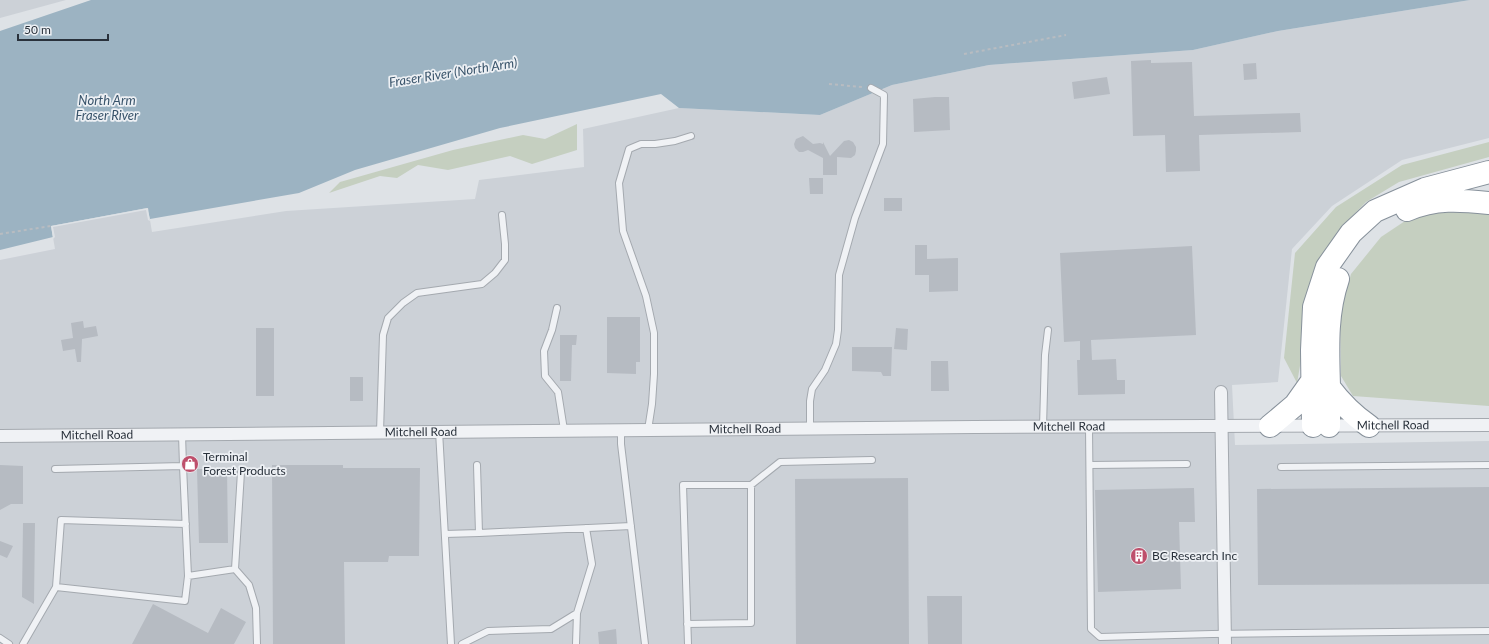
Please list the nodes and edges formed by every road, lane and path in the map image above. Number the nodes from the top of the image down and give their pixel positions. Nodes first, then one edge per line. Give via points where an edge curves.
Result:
1 (1066, 35) dead end
2 (964, 54) dead end
3 (829, 84) dead end
4 (871, 88) joint
5 (691, 136) dead end
6 (1489, 172) edge
7 (1489, 203) edge
8 (502, 215) dead end
9 (51, 226) dead end
10 (0, 234) edge
11 (557, 308) dead end
12 (1048, 330) dead end
13 (1320, 384) junction
14 (1221, 392) dead end
15 (1489, 425) edge
16 (1270, 426) junction
17 (1321, 426) junction
18 (1369, 426) junction
19 (1043, 427) junction
20 (1089, 427) junction
21 (1221, 427) junction
22 (810, 429) junction
23 (564, 430) junction
24 (621, 430) junction
25 (648, 430) junction
26 (439, 431) junction
27 (380, 432) junction
28 (182, 434) junction
29 (0, 436) edge
30 (872, 460) dead end
31 (1187, 464) dead end
32 (1489, 464) edge
33 (477, 465) dead end
34 (1090, 465) junction
35 (183, 466) junction
36 (1281, 467) dead end
37 (56, 469) dead end
38 (241, 472) dead end
39 (751, 485) junction
40 (186, 524) junction
41 (631, 526) junction
42 (586, 528) junction
43 (479, 533) junction
44 (445, 534) junction
45 (235, 569) junction
46 (188, 576) junction
47 (56, 587) junction
48 (577, 614) junction
49 (687, 624) junction
50 (1489, 631) edge
51 (0, 638) edge
52 (1225, 639) edge
53 (9, 644) edge
54 (23, 644) edge
55 (257, 644) edge
56 (451, 644) edge
57 (462, 644) edge
58 (576, 644) edge
59 (645, 644) edge
60 (688, 644) edge

1 - 2 path
3 - 4 path
4 - 22 lane via 884,95 883,144 856,218 839,275 836,344 812,389
5 - 25 lane via 675,141 641,144 629,149 619,183 624,231 646,296 654,333 654,374
6 - 13 highway via 1425,189 1374,211 1351,233 1327,268 1314,307 1312,350
7 - 13 highway via 1452,200 1421,204 1390,217 1368,234 1346,263 1333,292 1328,349
8 - 27 lane via 505,260 495,273 482,284 417,293 403,302 388,318 383,335
9 - 10 path
11 - 23 lane via 544,351 545,376 558,392
12 - 19 lane
13 - 16 highway
13 - 17 highway
13 - 18 highway
14 - 21 street
15 - 18 street, Mitchell Road
16 - 17 street, Mitchell Road
16 - 21 street, Mitchell Road
17 - 18 street, Mitchell Road
19 - 20 street, Mitchell Road
19 - 22 street, Mitchell Road
20 - 21 street, Mitchell Road
20 - 34 lane
21 - 52 street
22 - 25 street, Mitchell Road
23 - 24 street, Mitchell Road
23 - 26 street, Mitchell Road
24 - 25 street, Mitchell Road
24 - 41 lane
26 - 27 street, Mitchell Road
26 - 44 lane
27 - 28 street, Mitchell Road
28 - 29 street, Mitchell Road
28 - 35 lane
30 - 39 lane via 780,462
31 - 34 lane
32 - 36 lane
33 - 43 lane
34 - 52 lane via 1091,629 1100,637
35 - 37 lane
35 - 40 lane
38 - 45 lane
39 - 49 lane via 751,623
39 - 49 lane via 683,485
40 - 46 lane
40 - 47 lane via 61,520
41 - 42 lane
41 - 59 lane
42 - 43 lane
42 - 48 lane via 592,564
43 - 44 lane
44 - 56 lane
45 - 46 lane
45 - 55 lane via 249,585 256,608
46 - 47 lane via 185,601
47 - 54 lane
48 - 57 lane via 551,629 488,631
48 - 58 lane
49 - 60 lane
50 - 52 lane
51 - 53 lane

